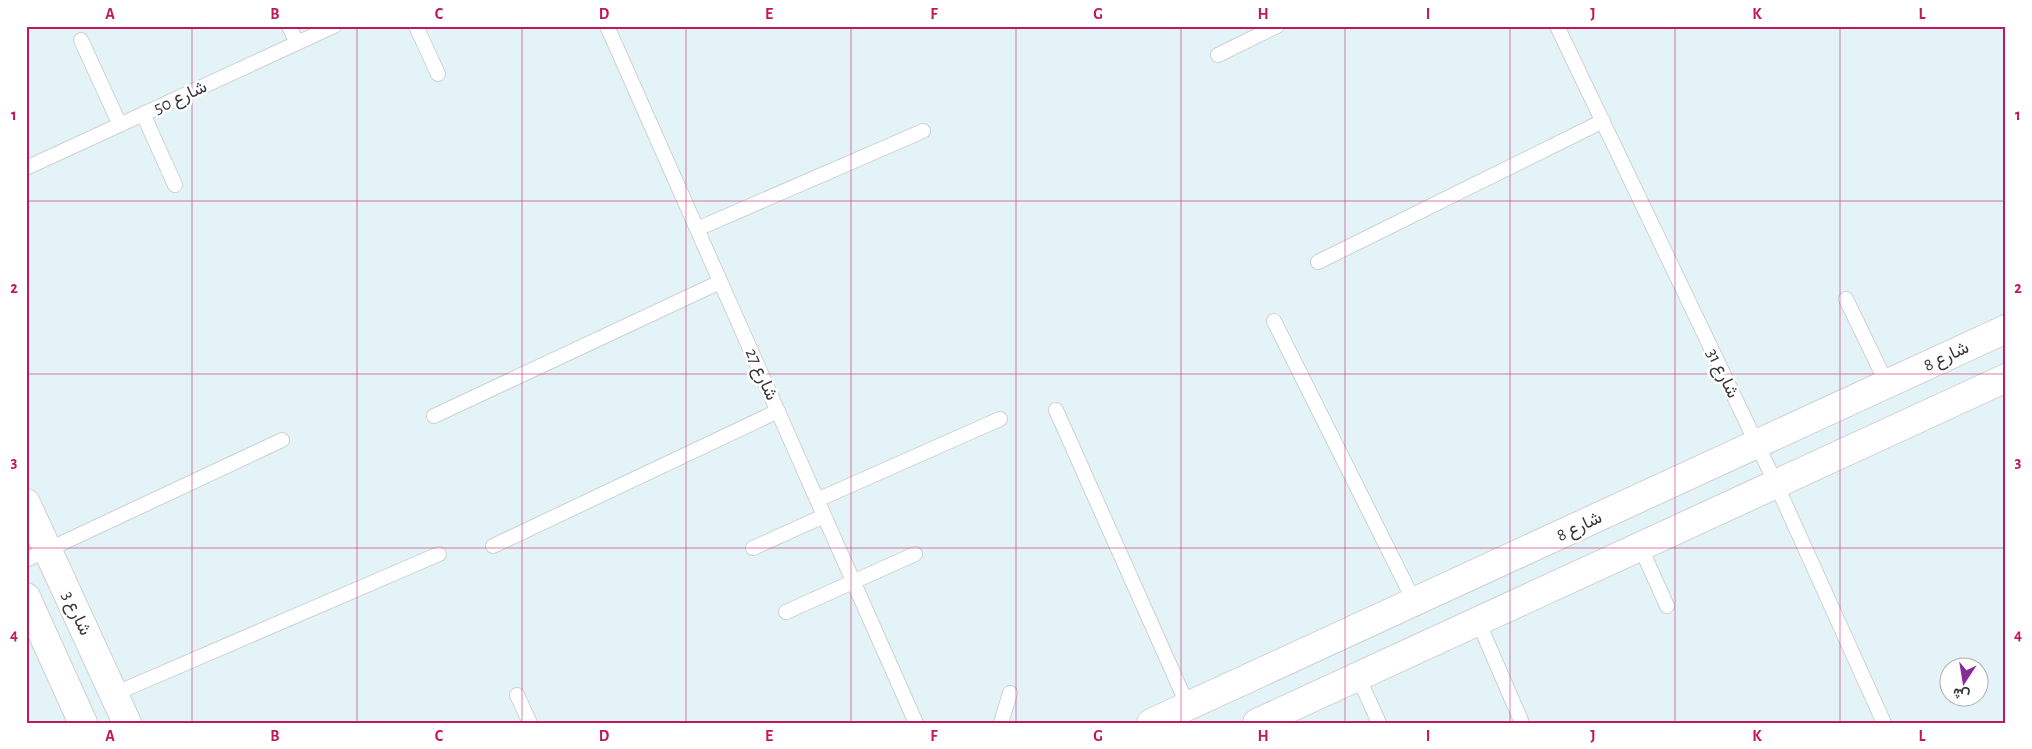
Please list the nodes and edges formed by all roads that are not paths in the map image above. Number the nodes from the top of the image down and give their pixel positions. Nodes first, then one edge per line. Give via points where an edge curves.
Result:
1 (289, 26) edge
2 (334, 26) edge
3 (416, 26) edge
4 (607, 26) edge
5 (1277, 26) edge
6 (1557, 26) edge
7 (81, 40) dead end
8 (297, 44) junction
9 (1218, 55) dead end
10 (438, 74) dead end
11 (143, 114) junction
12 (1603, 121) junction
13 (120, 125) junction
14 (924, 131) dead end
15 (26, 168) edge
16 (175, 184) dead end
17 (697, 229) junction
18 (1318, 262) dead end
19 (720, 282) junction
20 (1846, 299) dead end
21 (1274, 321) dead end
22 (2006, 329) edge
23 (2006, 378) edge
24 (1887, 384) junction
25 (1056, 410) dead end
26 (778, 411) junction
27 (434, 416) dead end
28 (1000, 419) dead end
29 (282, 440) dead end
30 (1757, 444) junction
31 (1776, 484) junction
32 (817, 500) junction
33 (26, 503) edge
34 (824, 516) junction
35 (493, 546) dead end
36 (1640, 546) junction
37 (754, 548) dead end
38 (440, 554) dead end
39 (915, 554) dead end
40 (37, 555) edge
41 (853, 582) junction
42 (26, 597) edge
43 (1414, 601) junction
44 (1667, 606) dead end
45 (786, 612) dead end
46 (1478, 621) junction
47 (1358, 676) junction
48 (1010, 693) dead end
49 (114, 694) junction
50 (517, 695) dead end
51 (1188, 706) junction
52 (83, 723) edge
53 (127, 723) edge
54 (530, 723) edge
55 (916, 723) edge
56 (1001, 723) edge
57 (1151, 723) edge
58 (1258, 723) edge
59 (1379, 723) edge
60 (1522, 723) edge
61 (1884, 723) edge

1 - 8 lane
2 - 8 lane, شارع 50
3 - 10 lane
4 - 17 lane, شارع 27
5 - 9 lane
6 - 12 lane, شارع 31
7 - 13 lane
8 - 11 lane, شارع 50
11 - 13 lane, شارع 50
11 - 16 lane
12 - 18 lane
12 - 30 lane, شارع 31
13 - 15 lane, شارع 50
14 - 17 lane
17 - 19 lane, شارع 27
19 - 26 lane, شارع 27
19 - 27 lane
20 - 24 lane
21 - 43 lane
22 - 24 street, شارع 8
23 - 31 street
24 - 30 street, شارع 8
25 - 51 lane
26 - 32 lane, شارع 27
26 - 35 lane
28 - 32 lane
29 - 40 lane
30 - 31 lane, شارع 31
30 - 43 street, شارع 8
31 - 36 street
31 - 61 lane, شارع 31
32 - 34 lane, شارع 27
33 - 40 street, شارع 3
34 - 37 lane
34 - 41 lane, شارع 27
36 - 44 lane
36 - 46 street
38 - 49 lane
39 - 41 lane
40 - 49 street, شارع 3
41 - 45 lane
41 - 55 lane, شارع 27
42 - 52 street
43 - 51 street, شارع 8
46 - 47 street
46 - 60 lane
47 - 58 street
47 - 59 lane
48 - 56 lane
49 - 53 street, شارع 3
50 - 54 lane
51 - 57 street, شارع 8

